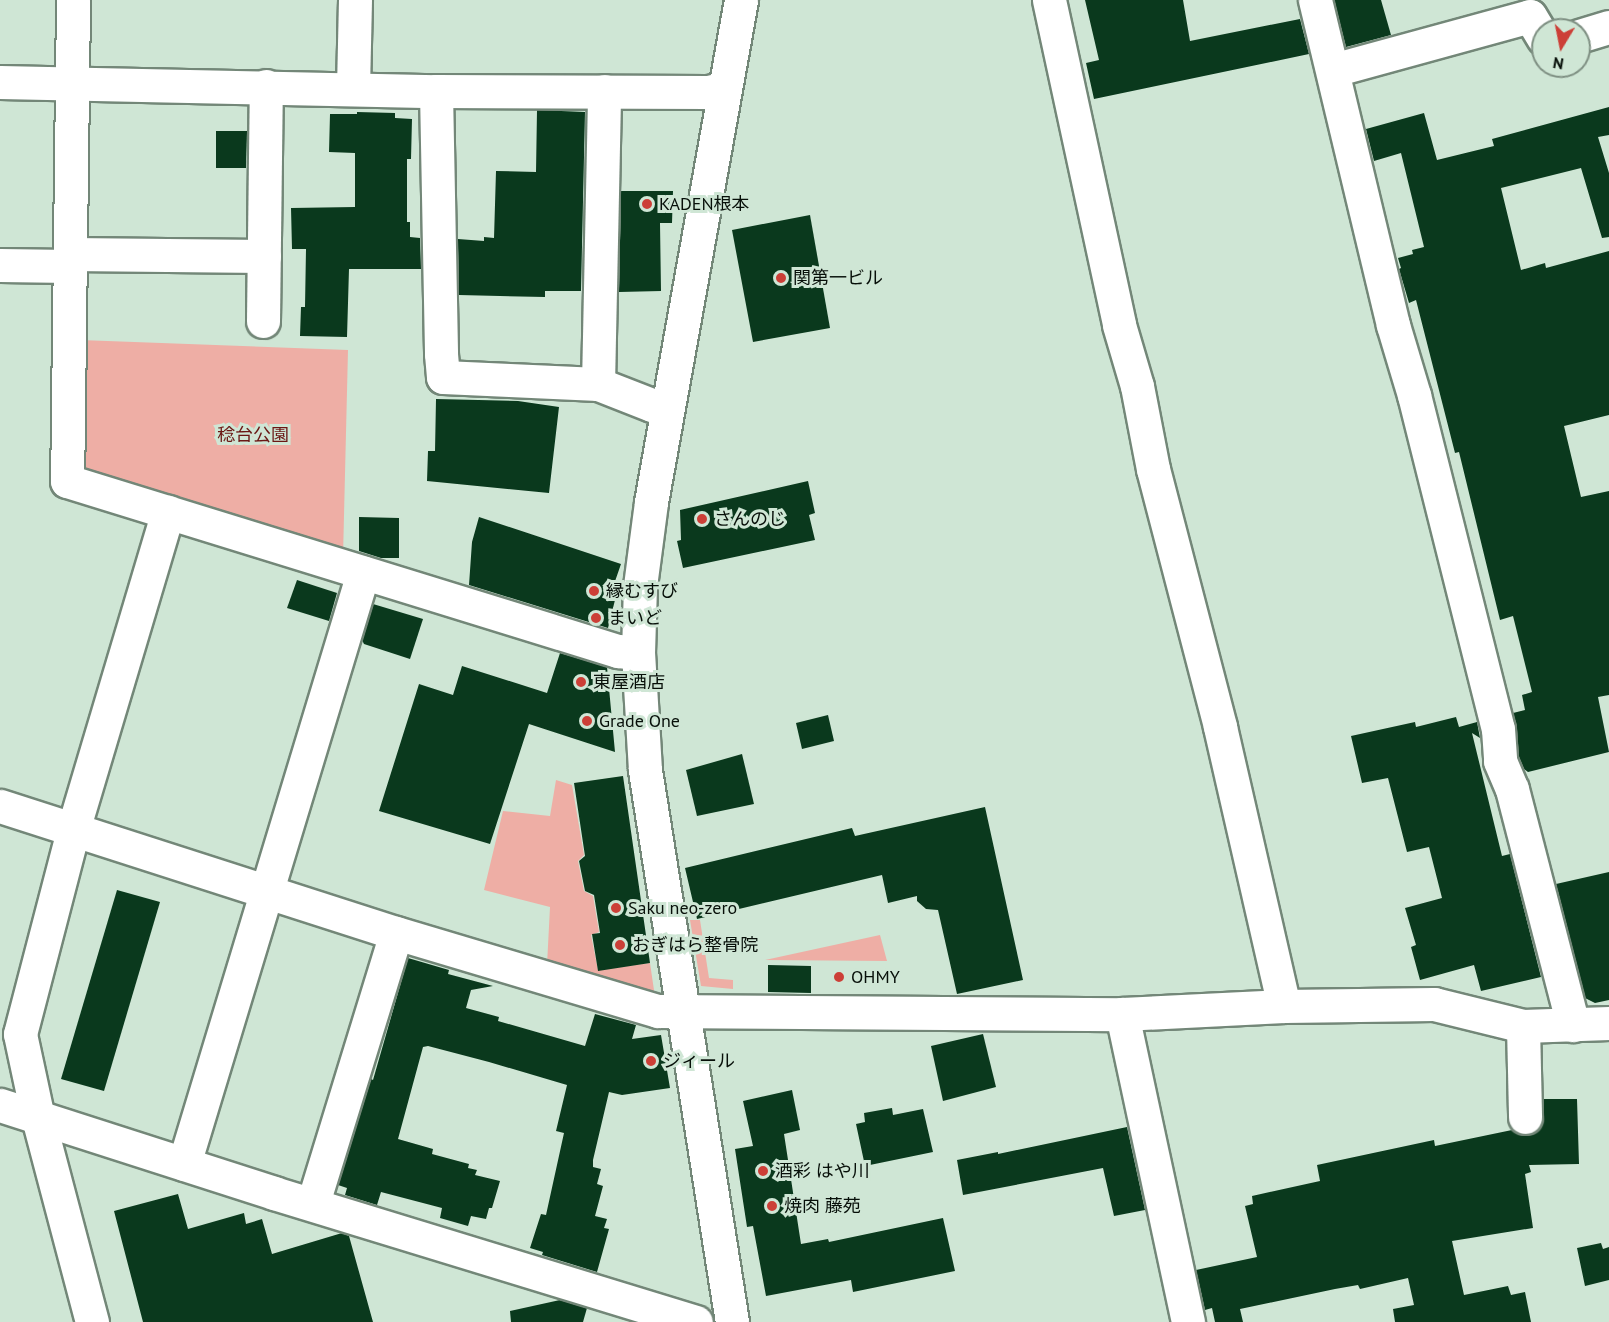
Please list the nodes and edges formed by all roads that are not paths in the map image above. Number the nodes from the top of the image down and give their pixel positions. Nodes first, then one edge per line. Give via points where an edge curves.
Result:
1 (73, 0) edge
2 (355, 0) edge
3 (741, 0) edge
4 (1049, 0) edge
5 (1316, 0) edge
6 (1531, 18) edge
7 (1609, 27) edge
8 (1591, 32) edge
9 (1333, 70) junction
10 (0, 82) edge
11 (72, 83) junction
12 (266, 86) junction
13 (353, 88) junction
14 (725, 88) junction
15 (436, 91) junction
16 (604, 91) junction
17 (264, 256) junction
18 (70, 260) junction
19 (0, 265) edge
20 (263, 321) dead end
21 (598, 384) junction
22 (667, 408) junction
23 (168, 512) junction
24 (363, 573) junction
25 (638, 653) junction
26 (0, 806) edge
27 (73, 830) junction
28 (266, 891) junction
29 (396, 933) junction
30 (1284, 1006) junction
31 (684, 1011) junction
32 (1122, 1014) junction
33 (1609, 1023) edge
34 (1573, 1025) junction
35 (1523, 1026) junction
36 (0, 1105) edge
37 (1525, 1117) dead end
38 (39, 1118) junction
39 (184, 1164) junction
40 (313, 1203) junction
41 (92, 1322) edge
42 (696, 1322) edge
43 (729, 1322) edge
44 (1188, 1322) edge

1 - 11 street
2 - 13 street
3 - 14 street
4 - 30 street via 1119,325 1220,727
5 - 9 street
6 - 9 street
7 - 8 street
9 - 34 street via 1393,324 1498,729 1500,761 1512,789
10 - 11 street
11 - 12 street
11 - 18 street
12 - 13 street
12 - 17 street
13 - 15 street
14 - 16 street via 708,92
14 - 22 street
15 - 16 street
15 - 21 street via 443,377
16 - 21 street
17 - 18 street
17 - 20 street
18 - 19 street
18 - 23 street via 67,481
21 - 22 street
22 - 25 street via 643,553
23 - 24 street
23 - 27 street
24 - 25 street via 618,651
24 - 28 street
25 - 31 street via 645,770
26 - 27 street
27 - 28 street
27 - 38 street via 20,1034
28 - 29 street
28 - 39 street
29 - 31 street via 658,1011
29 - 40 street
30 - 32 street
30 - 35 street via 1434,1004
31 - 32 street
31 - 43 street
32 - 44 street
33 - 34 street
34 - 35 street
35 - 37 street
36 - 38 street
38 - 39 street
38 - 41 street
39 - 40 street
40 - 42 street

